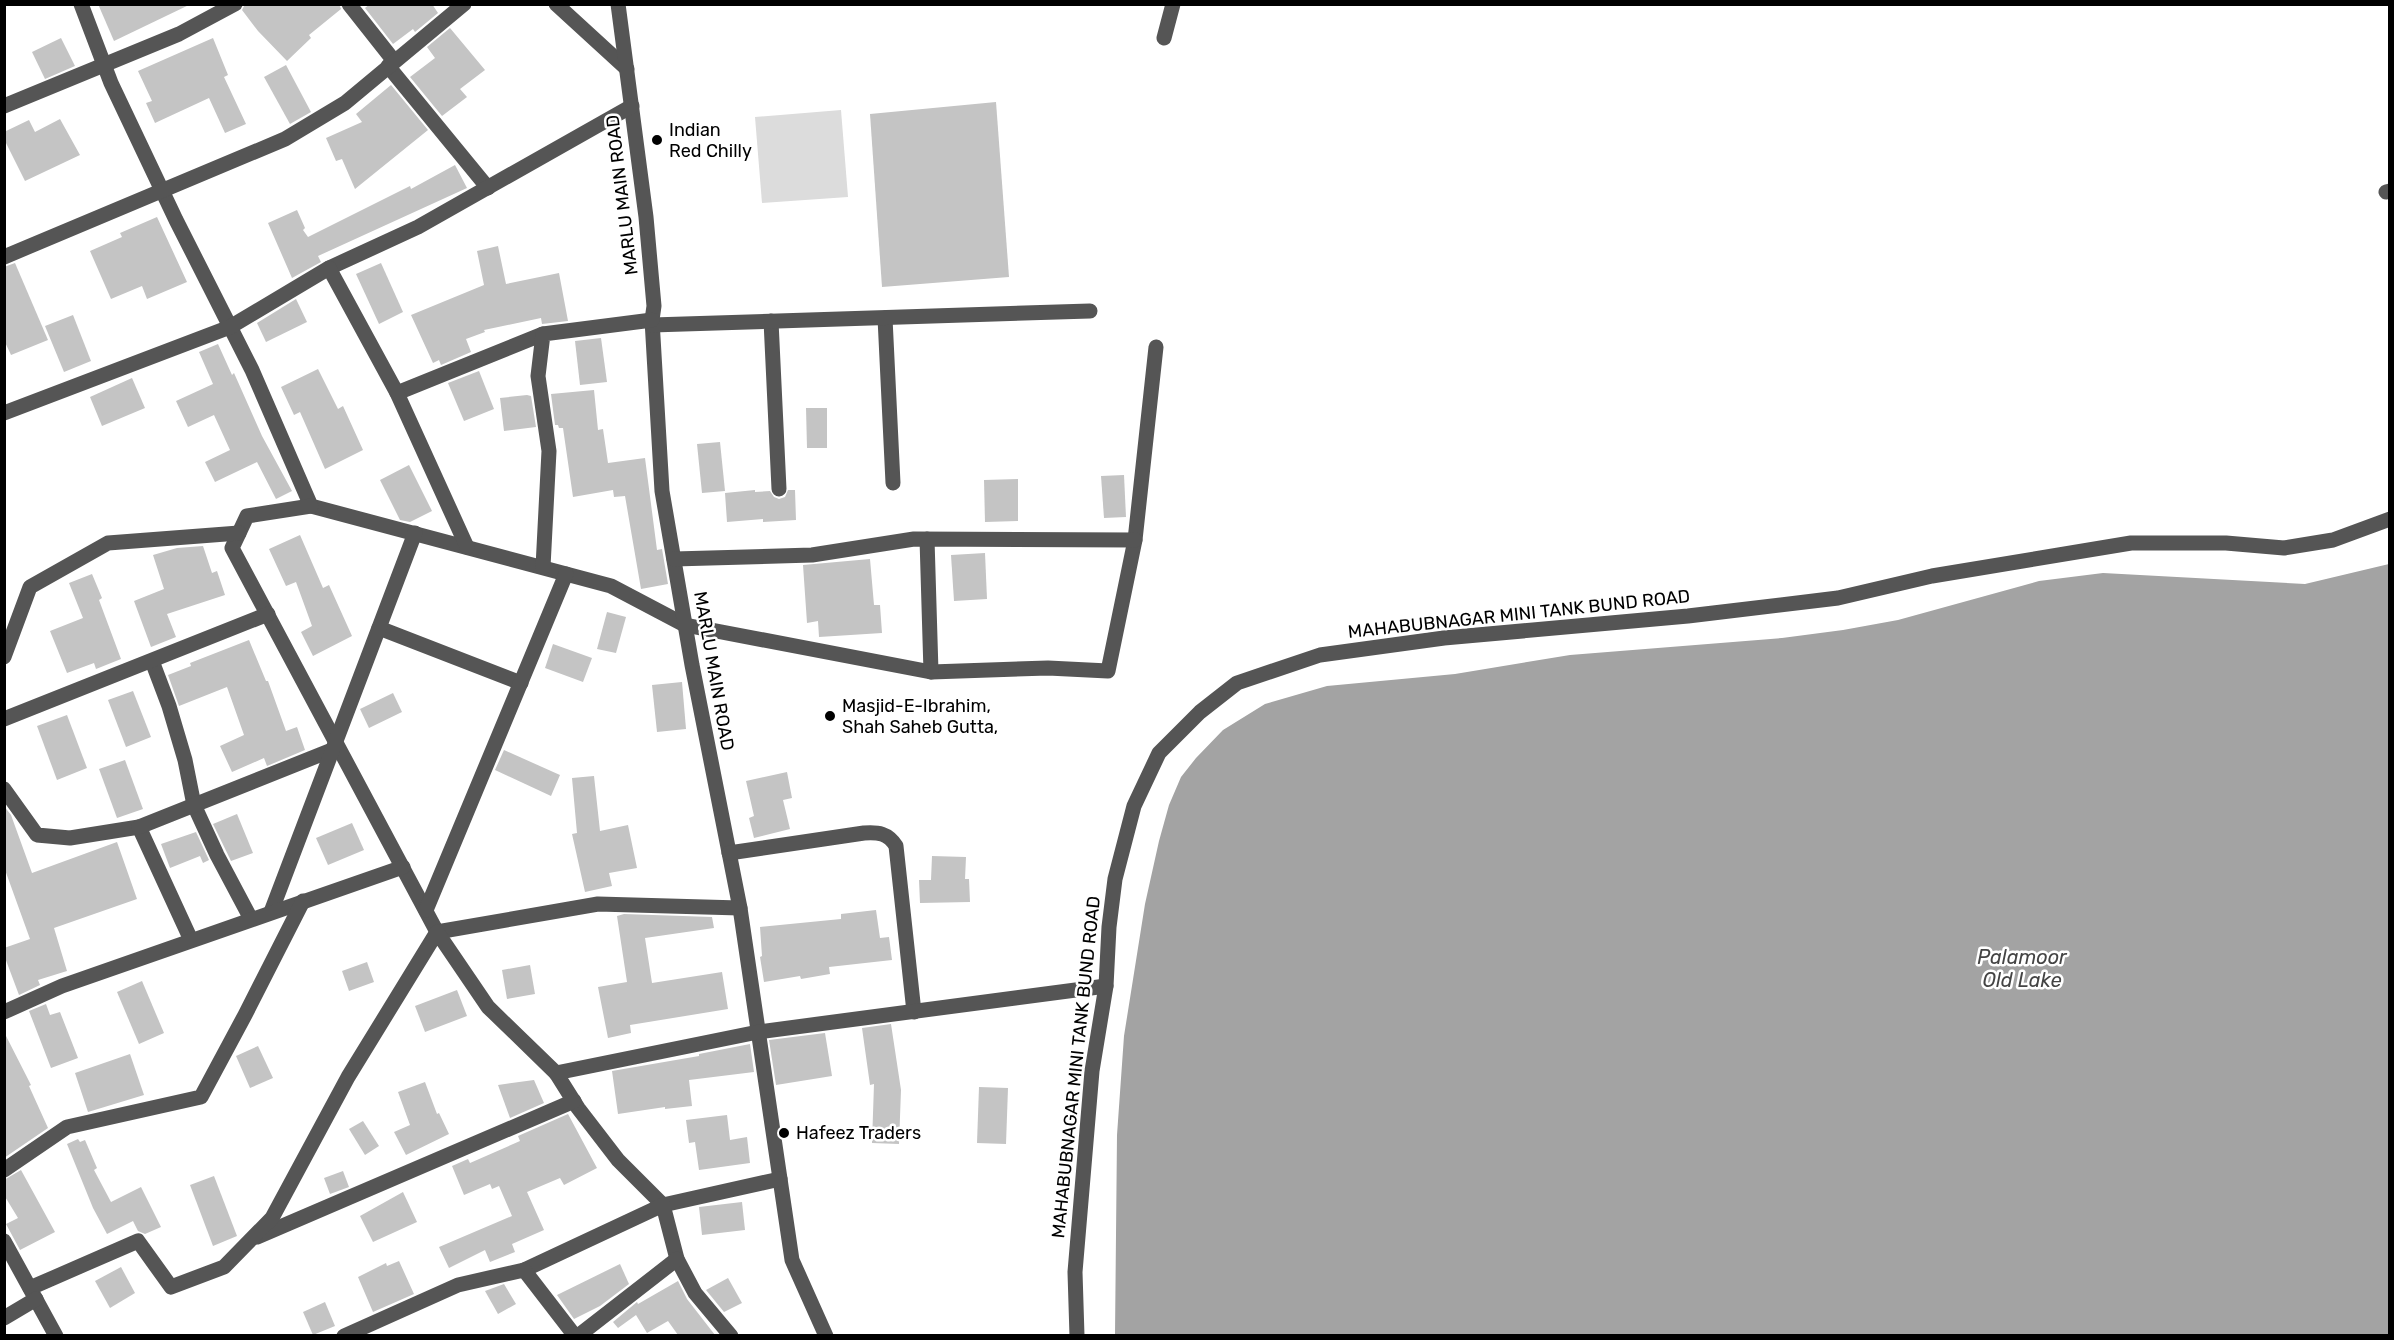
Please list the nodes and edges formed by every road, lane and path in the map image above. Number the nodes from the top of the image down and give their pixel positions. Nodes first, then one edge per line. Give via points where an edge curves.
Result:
1 (81, 4) edge
2 (235, 4) edge
3 (349, 4) edge
4 (464, 4) edge
5 (555, 4) edge
6 (618, 4) edge
7 (1173, 4) edge
8 (1164, 38) dead end
9 (391, 64) junction
10 (105, 66) junction
11 (627, 69) junction
12 (4, 106) edge
13 (632, 106) junction
14 (488, 188) junction
15 (163, 191) junction
16 (4, 257) edge
17 (330, 268) junction
18 (1090, 311) dead end
19 (885, 318) junction
20 (771, 321) junction
21 (652, 323) junction
22 (230, 327) junction
23 (543, 334) junction
24 (1156, 347) dead end
25 (397, 393) junction
26 (4, 413) edge
27 (893, 483) dead end
28 (779, 489) dead end
29 (311, 506) junction
30 (2390, 519) edge
31 (239, 533) junction
32 (415, 533) junction
33 (927, 539) junction
34 (1136, 540) junction
35 (467, 546) junction
36 (674, 559) junction
37 (543, 567) junction
38 (566, 574) junction
39 (268, 614) junction
40 (685, 625) junction
41 (379, 628) junction
42 (4, 657) edge
43 (152, 661) junction
44 (931, 672) junction
45 (521, 682) junction
46 (4, 719) edge
47 (334, 745) junction
48 (4, 789) edge
49 (194, 805) junction
50 (139, 827) junction
51 (729, 853) junction
52 (403, 867) junction
53 (303, 902) junction
54 (740, 908) junction
55 (426, 910) junction
56 (271, 912) junction
57 (251, 919) junction
58 (437, 932) junction
59 (190, 940) junction
60 (1106, 986) junction
61 (4, 1012) edge
62 (914, 1012) junction
63 (758, 1032) junction
64 (556, 1072) junction
65 (574, 1101) junction
66 (4, 1170) edge
67 (780, 1179) junction
68 (663, 1205) junction
69 (4, 1240) edge
70 (250, 1240) junction
71 (677, 1259) junction
72 (524, 1270) junction
73 (33, 1294) junction
74 (4, 1318) edge
75 (56, 1335) edge
76 (344, 1335) edge
77 (577, 1335) edge
78 (731, 1335) edge
79 (826, 1335) edge
80 (1077, 1335) edge

1 - 10 street
2 - 10 street
3 - 9 street
4 - 9 street
5 - 11 street
6 - 11 street, MARLU MAIN ROAD
7 - 8 street
9 - 14 street
9 - 15 street via 345,103 285,139
10 - 12 street
10 - 15 street
11 - 13 street, MARLU MAIN ROAD
13 - 14 street
13 - 21 street, MARLU MAIN ROAD via 646,217
14 - 17 street via 418,227
15 - 16 street
15 - 22 street
17 - 22 street
17 - 25 street
18 - 19 street
19 - 20 street
19 - 27 street
20 - 21 street
20 - 28 street
21 - 23 street
21 - 36 street, MARLU MAIN ROAD via 662,490
22 - 26 street
22 - 29 street
23 - 25 street
23 - 37 street via 537,376 549,451
24 - 34 street
25 - 35 street
29 - 31 street via 247,516
29 - 32 street
30 - 60 street, MAHABUBNAGAR MINI TANK BUND ROAD via 2333,540 2284,548 2226,543 2131,543 1932,576 1838,598 1433,639 1320,655 1237,683 1200,712 1159,753 1134,806 1114,879
31 - 39 street via 232,548
31 - 42 street via 108,543 30,587
32 - 35 street
32 - 41 street
33 - 34 street
33 - 36 street via 812,555
33 - 44 street
34 - 44 street via 1108,671 1048,668
35 - 37 street
36 - 40 street, MARLU MAIN ROAD
37 - 38 street
38 - 40 street via 611,586
38 - 45 street
39 - 43 street
39 - 47 street
40 - 44 street
40 - 51 street, MARLU MAIN ROAD
41 - 45 street
41 - 47 street
43 - 46 street
43 - 49 street via 185,760
45 - 55 street
47 - 49 street
47 - 52 street
47 - 56 street
48 - 50 street via 37,835 70,838
49 - 50 street
49 - 57 street
50 - 59 street
51 - 54 street, MARLU MAIN ROAD
51 - 62 street via 864,833 878,832 891,838 896,846
52 - 53 street
52 - 55 street
53 - 56 street
53 - 66 street via 201,1097 68,1127
54 - 58 street via 598,904
54 - 63 street, MARLU MAIN ROAD
55 - 58 street
56 - 57 street
57 - 59 street
58 - 64 street via 488,1007
58 - 70 street via 348,1077 272,1218
59 - 61 street via 62,986
60 - 62 street
60 - 80 street, MAHABUBNAGAR MINI TANK BUND ROAD via 1092,1071 1076,1272
62 - 63 street
63 - 64 street
63 - 67 street, MARLU MAIN ROAD
64 - 65 street
65 - 68 street via 618,1160
65 - 70 street
67 - 68 street
67 - 79 street, MARLU MAIN ROAD via 792,1260
68 - 71 street
68 - 72 street
69 - 73 street
70 - 73 street via 224,1267 171,1287 138,1241
71 - 77 street
71 - 78 street via 695,1293
72 - 76 street via 458,1286
72 - 77 street
73 - 74 street
73 - 75 street

